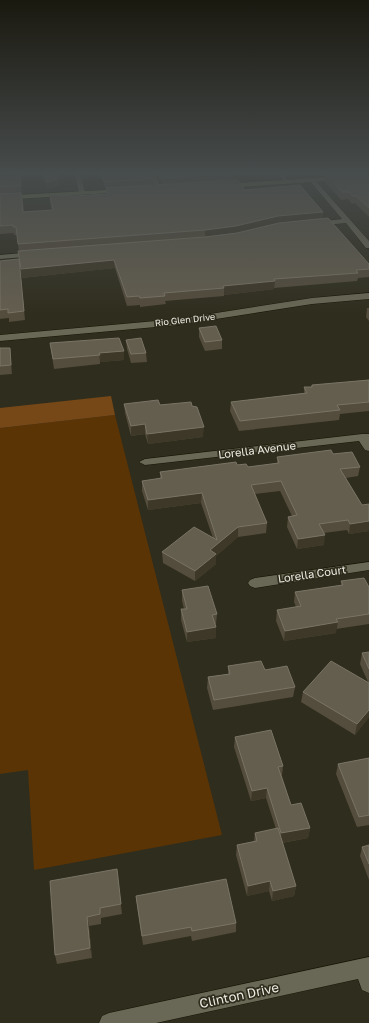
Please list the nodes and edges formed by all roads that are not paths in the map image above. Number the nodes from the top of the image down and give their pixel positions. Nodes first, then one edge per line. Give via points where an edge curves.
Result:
1 (347, 221) joint
2 (309, 224) edge
3 (369, 246) edge
4 (46, 253) edge
5 (0, 257) edge
6 (369, 296) edge
7 (0, 338) edge
8 (366, 437) edge
9 (369, 448) edge
10 (145, 462) dead end
11 (369, 566) edge
12 (255, 583) dead end
13 (367, 973) edge
14 (108, 1023) edge

1 - 2 street
1 - 3 street
4 - 5 street
6 - 7 street, Rio Glen Drive via 312,301 184,321
8 - 9 street
8 - 10 street, Lorella Avenue
11 - 12 street, Lorella Court
13 - 14 street, Clinton Drive

